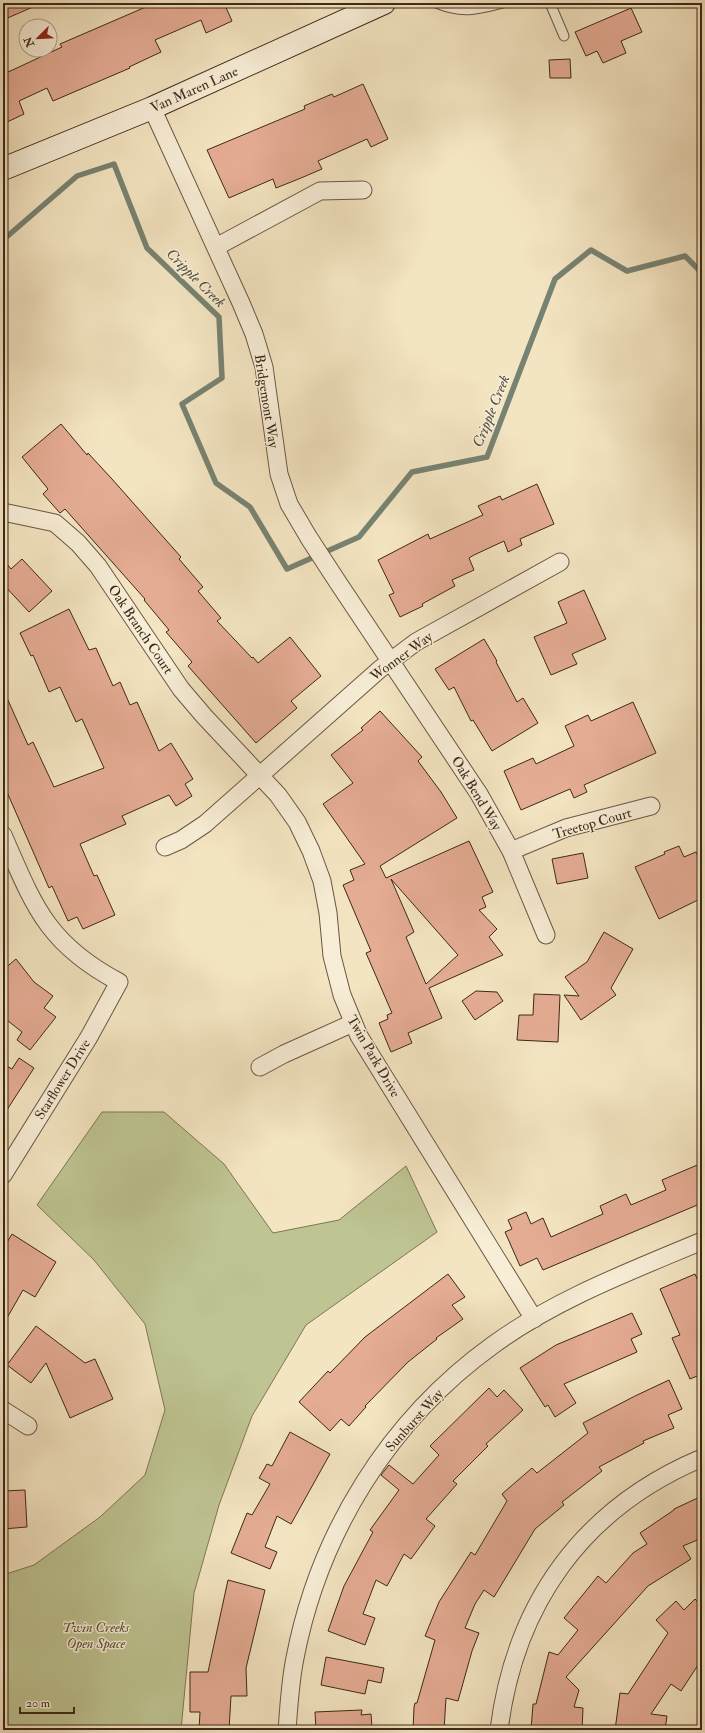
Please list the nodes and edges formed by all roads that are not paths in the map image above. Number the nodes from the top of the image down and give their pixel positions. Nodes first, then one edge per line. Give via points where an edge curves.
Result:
1 (384, 3) edge
2 (436, 3) edge
3 (503, 3) edge
4 (550, 3) edge
5 (564, 36) dead end
6 (152, 108) junction
7 (3, 169) edge
8 (363, 190) dead end
9 (216, 247) junction
10 (3, 512) edge
11 (560, 562) dead end
12 (391, 661) junction
13 (260, 776) junction
14 (651, 806) dead end
15 (3, 835) edge
16 (165, 847) dead end
17 (511, 852) junction
18 (546, 935) dead end
19 (353, 1023) junction
20 (260, 1067) dead end
21 (9, 1150) edge
22 (3, 1175) edge
23 (702, 1241) edge
24 (534, 1319) junction
25 (3, 1410) edge
26 (28, 1426) dead end
27 (702, 1458) edge
28 (287, 1730) edge
29 (498, 1730) edge

1 - 6 main road, Van Maren Lane
2 - 3 lane via 466,11
4 - 5 lane
6 - 7 main road, Van Maren Lane
6 - 9 street, Bridgemont Way
8 - 9 street via 320,191
9 - 12 street, Bridgemont Way via 254,334 264,367 279,474 289,504
10 - 13 street, Oak Branch Court via 55,523 78,543 98,566 181,689
11 - 12 street, Wonner Way via 416,642
12 - 13 street, Wonner Way
12 - 17 street, Oak Bend Way via 479,794
13 - 16 street, Wonner Way via 205,824
13 - 19 street, Twin Park Drive via 278,795 297,822 311,851 322,882 327,907 332,956 342,995
14 - 17 street, Treetop Court via 566,828
15 - 21 street, Starflower Drive via 29,896 42,918 76,955 96,970 119,982 89,1037
17 - 18 street, Oak Bend Way
19 - 20 street
19 - 24 street, Twin Park Drive
21 - 22 street, Starflower Drive
23 - 24 street, Sunburst Way via 597,1286
24 - 28 street, Sunburst Way via 493,1345 447,1383 416,1414 383,1454 346,1512 324,1559 306,1608 295,1658
25 - 26 street
27 - 29 street via 652,1482 623,1502 574,1549 536,1605 522,1636 510,1668

